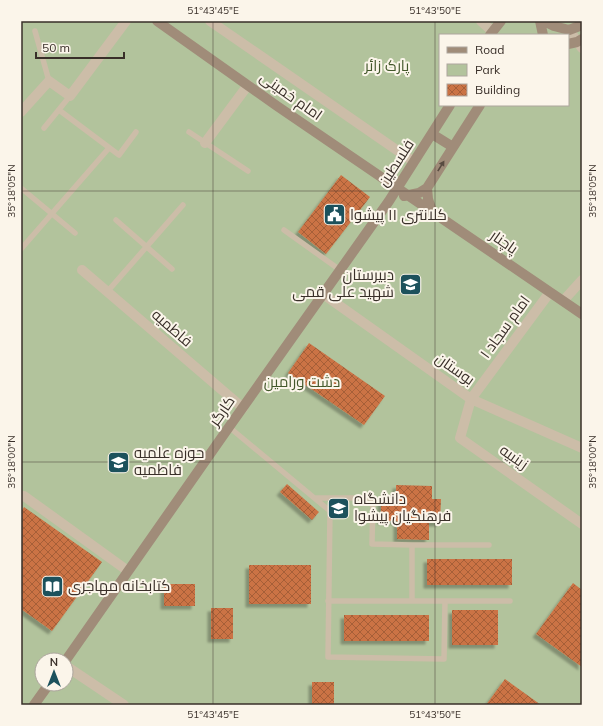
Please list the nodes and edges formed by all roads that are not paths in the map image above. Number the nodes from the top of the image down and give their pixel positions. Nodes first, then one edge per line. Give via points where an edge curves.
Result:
1 (126, 21) edge
2 (157, 21) edge
3 (210, 21) edge
4 (481, 21) edge
5 (501, 21) edge
6 (540, 21) edge
7 (544, 21) edge
8 (582, 25) edge
9 (568, 30) junction
10 (35, 31) dead end
11 (491, 33) edge
12 (543, 34) edge
13 (577, 43) edge
14 (49, 81) junction
15 (248, 85) junction
16 (70, 96) junction
17 (449, 106) edge
18 (479, 106) edge
19 (59, 110) junction
20 (21, 112) edge
21 (44, 128) dead end
22 (136, 132) dead end
23 (189, 132) dead end
24 (432, 134) junction
25 (205, 143) junction
26 (453, 147) junction
27 (109, 148) junction
28 (414, 162) junction
29 (248, 171) dead end
30 (21, 188) edge
31 (397, 188) junction
32 (427, 188) junction
33 (408, 195) junction
34 (389, 201) junction
35 (182, 205) dead end
36 (432, 211) junction
37 (52, 214) junction
38 (116, 220) dead end
39 (284, 230) dead end
40 (75, 233) dead end
41 (146, 247) junction
42 (21, 249) edge
43 (172, 269) dead end
44 (82, 270) dead end
45 (340, 270) junction
46 (582, 280) edge
47 (107, 292) junction
48 (550, 292) junction
49 (323, 294) junction
50 (563, 301) junction
51 (582, 314) edge
52 (471, 399) junction
53 (242, 408) junction
54 (229, 427) junction
55 (582, 448) edge
56 (24, 496) dead end
57 (315, 498) junction
58 (582, 524) edge
59 (412, 545) junction
60 (489, 545) dead end
61 (128, 571) junction
62 (328, 601) junction
63 (412, 601) junction
64 (445, 601) junction
65 (510, 601) dead end
66 (72, 652) edge
67 (74, 671) edge
68 (43, 692) edge
69 (34, 705) edge
70 (124, 705) edge

1 - 16 street
2 - 15 main road, امام خمینی
3 - 28 street
4 - 11 street
5 - 11 main road
6 - 12 main road
7 - 9 main road
8 - 9 main road
9 - 13 street
10 - 14 lane
14 - 16 street
14 - 20 street
15 - 25 street
15 - 31 main road, امام خمینی
16 - 19 lane
17 - 24 main road, فلسطین
18 - 26 main road
19 - 21 lane
19 - 27 lane
22 - 27 lane via 119,155
23 - 25 lane
24 - 26 main road
24 - 28 main road, فلسطین
25 - 29 lane
32 -> 26 main road
27 - 37 lane
28 - 31 main road, فلسطین
30 - 37 lane
31 - 33 main road, امام خمینی
31 - 34 main road, فلسطین
32 - 33 main road, فلسطین
32 - 36 main road
33 - 34 main road, فلسطین
33 - 36 main road, پاچنار
34 - 45 main road, کارگر
35 - 41 lane
36 - 48 main road, پاچنار
37 - 40 lane
37 - 42 lane
38 - 41 lane
39 - 45 lane
41 - 43 lane
41 - 47 lane
44 - 47 street, فاطميه
45 - 49 main road, کارگر
46 - 50 street
47 - 53 street, فاطميه
48 - 50 main road, پاچنار
48 - 52 street, امام سجاد ۱
49 - 52 street, بوستان
49 - 53 main road, کارگر
50 - 51 main road, پاچنار
52 - 55 street, بوستان
52 - 58 street, زينبيه via 460,438
53 - 54 main road, کارگر
54 - 57 lane
54 - 61 main road, کارگر
56 - 61 street
57 - 59 lane via 373,498 372,544
57 - 62 lane via 330,511
59 - 60 lane
59 - 63 lane
61 - 66 main road, کارگر
62 - 63 lane
62 - 64 lane via 328,657 444,659
63 - 64 lane
64 - 65 lane
67 - 70 street
68 - 69 main road

